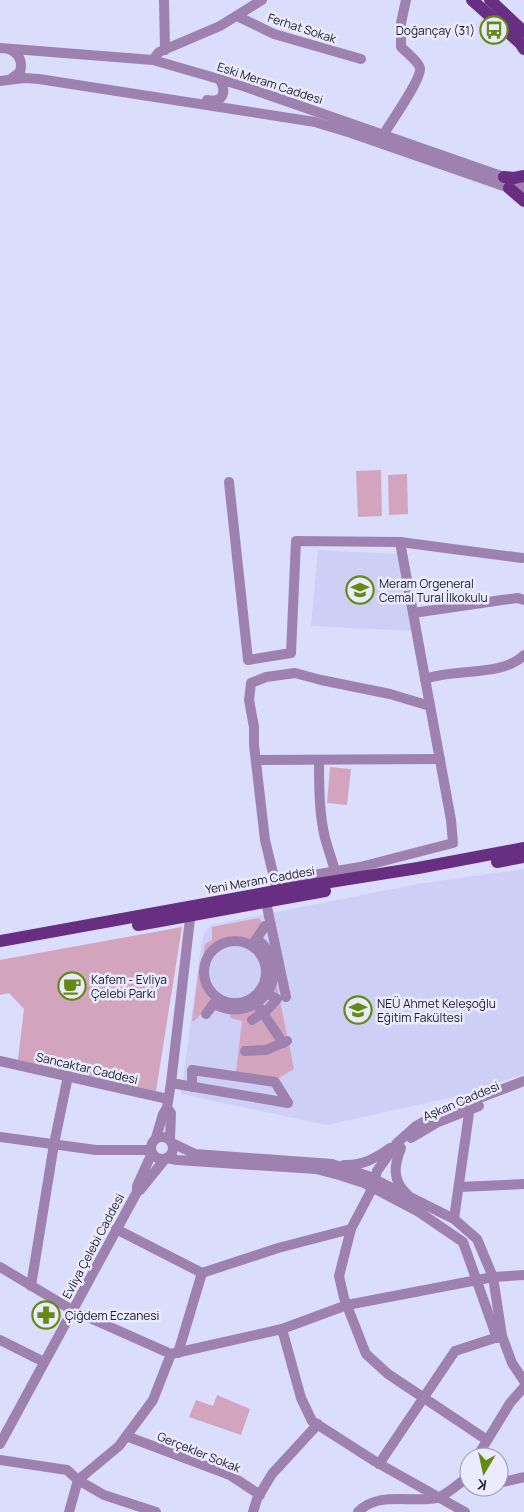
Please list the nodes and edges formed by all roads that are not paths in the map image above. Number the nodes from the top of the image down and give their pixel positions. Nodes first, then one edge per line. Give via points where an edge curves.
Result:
1 (164, 0) edge
2 (262, 0) edge
3 (406, 0) edge
4 (472, 0) edge
5 (490, 0) edge
6 (237, 16) junction
7 (524, 32) edge
8 (0, 49) edge
9 (524, 49) edge
10 (166, 50) junction
11 (361, 58) dead end
12 (153, 60) junction
13 (2, 80) edge
14 (220, 80) junction
15 (129, 92) junction
16 (384, 135) junction
17 (524, 176) edge
18 (507, 183) junction
19 (524, 184) edge
20 (524, 192) edge
21 (524, 201) edge
22 (230, 482) dead end
23 (400, 542) junction
24 (522, 558) dead end
25 (524, 600) edge
26 (413, 613) junction
27 (524, 655) edge
28 (425, 678) junction
29 (430, 706) junction
30 (440, 759) junction
31 (256, 760) junction
32 (319, 760) junction
33 (524, 848) edge
34 (524, 857) edge
35 (335, 871) junction
36 (278, 895) junction
37 (266, 902) junction
38 (191, 911) junction
39 (265, 926) dead end
40 (0, 941) edge
41 (255, 943) junction
42 (0, 949) edge
43 (264, 991) junction
44 (286, 997) dead end
45 (255, 1000) junction
46 (216, 1001) junction
47 (263, 1013) junction
48 (206, 1014) dead end
49 (252, 1020) dead end
50 (245, 1051) dead end
51 (0, 1061) edge
52 (68, 1076) junction
53 (524, 1081) edge
54 (171, 1083) junction
55 (192, 1087) junction
56 (524, 1088) edge
57 (168, 1104) junction
58 (470, 1106) junction
59 (0, 1137) edge
60 (156, 1138) junction
61 (171, 1141) junction
62 (54, 1144) junction
63 (399, 1145) junction
64 (152, 1151) junction
65 (166, 1158) junction
66 (332, 1164) junction
67 (374, 1184) junction
68 (524, 1184) edge
69 (459, 1187) junction
70 (137, 1192) junction
71 (412, 1198) junction
72 (454, 1219) junction
73 (116, 1229) junction
74 (351, 1229) junction
75 (0, 1267) edge
76 (202, 1273) junction
77 (524, 1275) edge
78 (493, 1277) junction
79 (476, 1280) junction
80 (31, 1286) junction
81 (347, 1305) junction
82 (72, 1310) junction
83 (282, 1329) junction
84 (500, 1337) junction
85 (0, 1340) edge
86 (174, 1354) junction
87 (44, 1362) junction
88 (524, 1381) edge
89 (524, 1387) edge
90 (424, 1398) junction
91 (318, 1424) junction
92 (126, 1436) junction
93 (487, 1440) junction
94 (0, 1442) edge
95 (483, 1447) edge
96 (0, 1460) edge
97 (379, 1464) junction
98 (524, 1477) edge
99 (78, 1480) junction
100 (509, 1481) edge
101 (459, 1483) edge
102 (260, 1494) junction
103 (438, 1498) junction
104 (69, 1512) edge
105 (156, 1512) edge
106 (253, 1512) edge
107 (358, 1512) edge
108 (464, 1512) edge

1 - 10 street
2 - 6 street
3 - 16 street via 401,23 401,47 420,72
4 - 9 main road
5 - 7 main road
6 - 10 street
6 - 11 street, Ferhat Sokak via 274,34
8 - 12 street, Eski Meram Caddesi
8 - 13 street via 11,50 21,62 16,76
10 - 12 street via 159,52
12 - 14 street, Eski Meram Caddesi
13 - 15 street, Eski Meram Caddesi via 39,79
14 - 15 street via 223,94 214,101 153,91
14 - 16 street, Eski Meram Caddesi
15 - 18 street, Eski Meram Caddesi via 323,124
16 - 18 street, Eski Meram Caddesi
17 - 18 main road
18 - 19 street, Eski Meram Caddesi
18 - 20 street, Eski Meram Caddesi
18 - 21 main road
22 - 23 street via 248,660 291,653 296,541
23 - 24 street
23 - 26 street
25 - 26 street via 518,598
26 - 28 street
27 - 28 street via 510,664 493,668
28 - 29 street
29 - 30 street
29 - 31 street via 295,673 266,677 251,683 249,700
30 - 32 street
30 - 35 street via 453,843
31 - 32 street
31 - 36 street via 265,840
32 - 35 street via 324,836
33 - 36 main road, Yeni Meram Caddesi
34 - 36 main road, Yeni Meram Caddesi
35 - 36 street via 285,880
36 - 37 main road, Yeni Meram Caddesi
36 - 38 main road, Yeni Meram Caddesi
37 - 38 main road, Yeni Meram Caddesi
37 - 44 street
38 - 40 main road, Yeni Meram Caddesi
38 - 42 main road, Yeni Meram Caddesi
38 - 54 street
39 - 41 street
41 - 43 street via 266,947 270,954
41 - 46 street via 233,941 214,949 208,957 205,977
43 - 45 street
43 - 47 street via 277,999
45 - 46 street via 245,1001 230,1010
45 - 47 street
46 - 48 street
47 - 49 street
47 - 50 street via 286,1042 266,1050
51 - 52 street, Sancaktar Caddesi
52 - 57 street, Sancaktar Caddesi
52 - 62 street
53 - 58 street, Aşkan Caddesi
54 - 55 street
54 - 57 street
55 - 55 street via 211,1090 288,1103 274,1082 192,1070
56 - 58 street, Aşkan Caddesi
57 - 60 street
57 - 61 street
58 - 63 street, Aşkan Caddesi via 437,1114 416,1126
58 - 69 street
59 - 62 street
60 - 61 street via 162,1136
60 - 64 street via 152,1142
61 - 65 street via 173,1152
61 - 66 street via 195,1154
62 - 64 street via 96,1150
62 - 80 street
63 - 66 street via 366,1162
63 - 67 street, Aşkan Caddesi
63 - 71 street via 396,1176 400,1188
64 - 65 street via 158,1158
64 - 70 street, Evliya Çelebi Caddesi
65 - 67 street via 316,1169
65 - 70 street, Evliya Çelebi Caddesi
66 - 67 street
67 - 71 street
67 - 74 street, Aşkan Caddesi
67 - 79 street via 463,1242
68 - 69 street
69 - 72 street
70 - 73 street, Evliya Çelebi Caddesi
71 - 72 street
72 - 78 street via 477,1239
73 - 76 street
73 - 82 street, Evliya Çelebi Caddesi
74 - 76 street
74 - 81 street, Aşkan Caddesi via 339,1276
75 - 80 street
76 - 86 street
77 - 78 street
78 - 79 street
78 - 84 street
79 - 81 street
79 - 84 street
80 - 82 street
81 - 83 street
81 - 90 street, Aşkan Caddesi via 366,1354 388,1374
82 - 86 street
82 - 87 street, Evliya Çelebi Caddesi
83 - 86 street
83 - 91 street via 301,1398 312,1421
84 - 88 street
84 - 90 street via 455,1351
85 - 87 street
86 - 92 street via 153,1400
87 - 94 street, Evliya Çelebi Caddesi
89 - 93 street
90 - 93 street, Aşkan Caddesi
90 - 97 street
91 - 97 street
91 - 102 street via 272,1474
92 - 99 street via 119,1446
92 - 102 street, Gerçekler Sokak via 230,1476
93 - 95 street
96 - 99 street via 68,1470
97 - 103 street
98 - 100 street
99 - 104 street
99 - 105 street via 104,1495
101 - 103 street
102 - 106 street
103 - 107 street via 395,1498 366,1504
103 - 108 street

